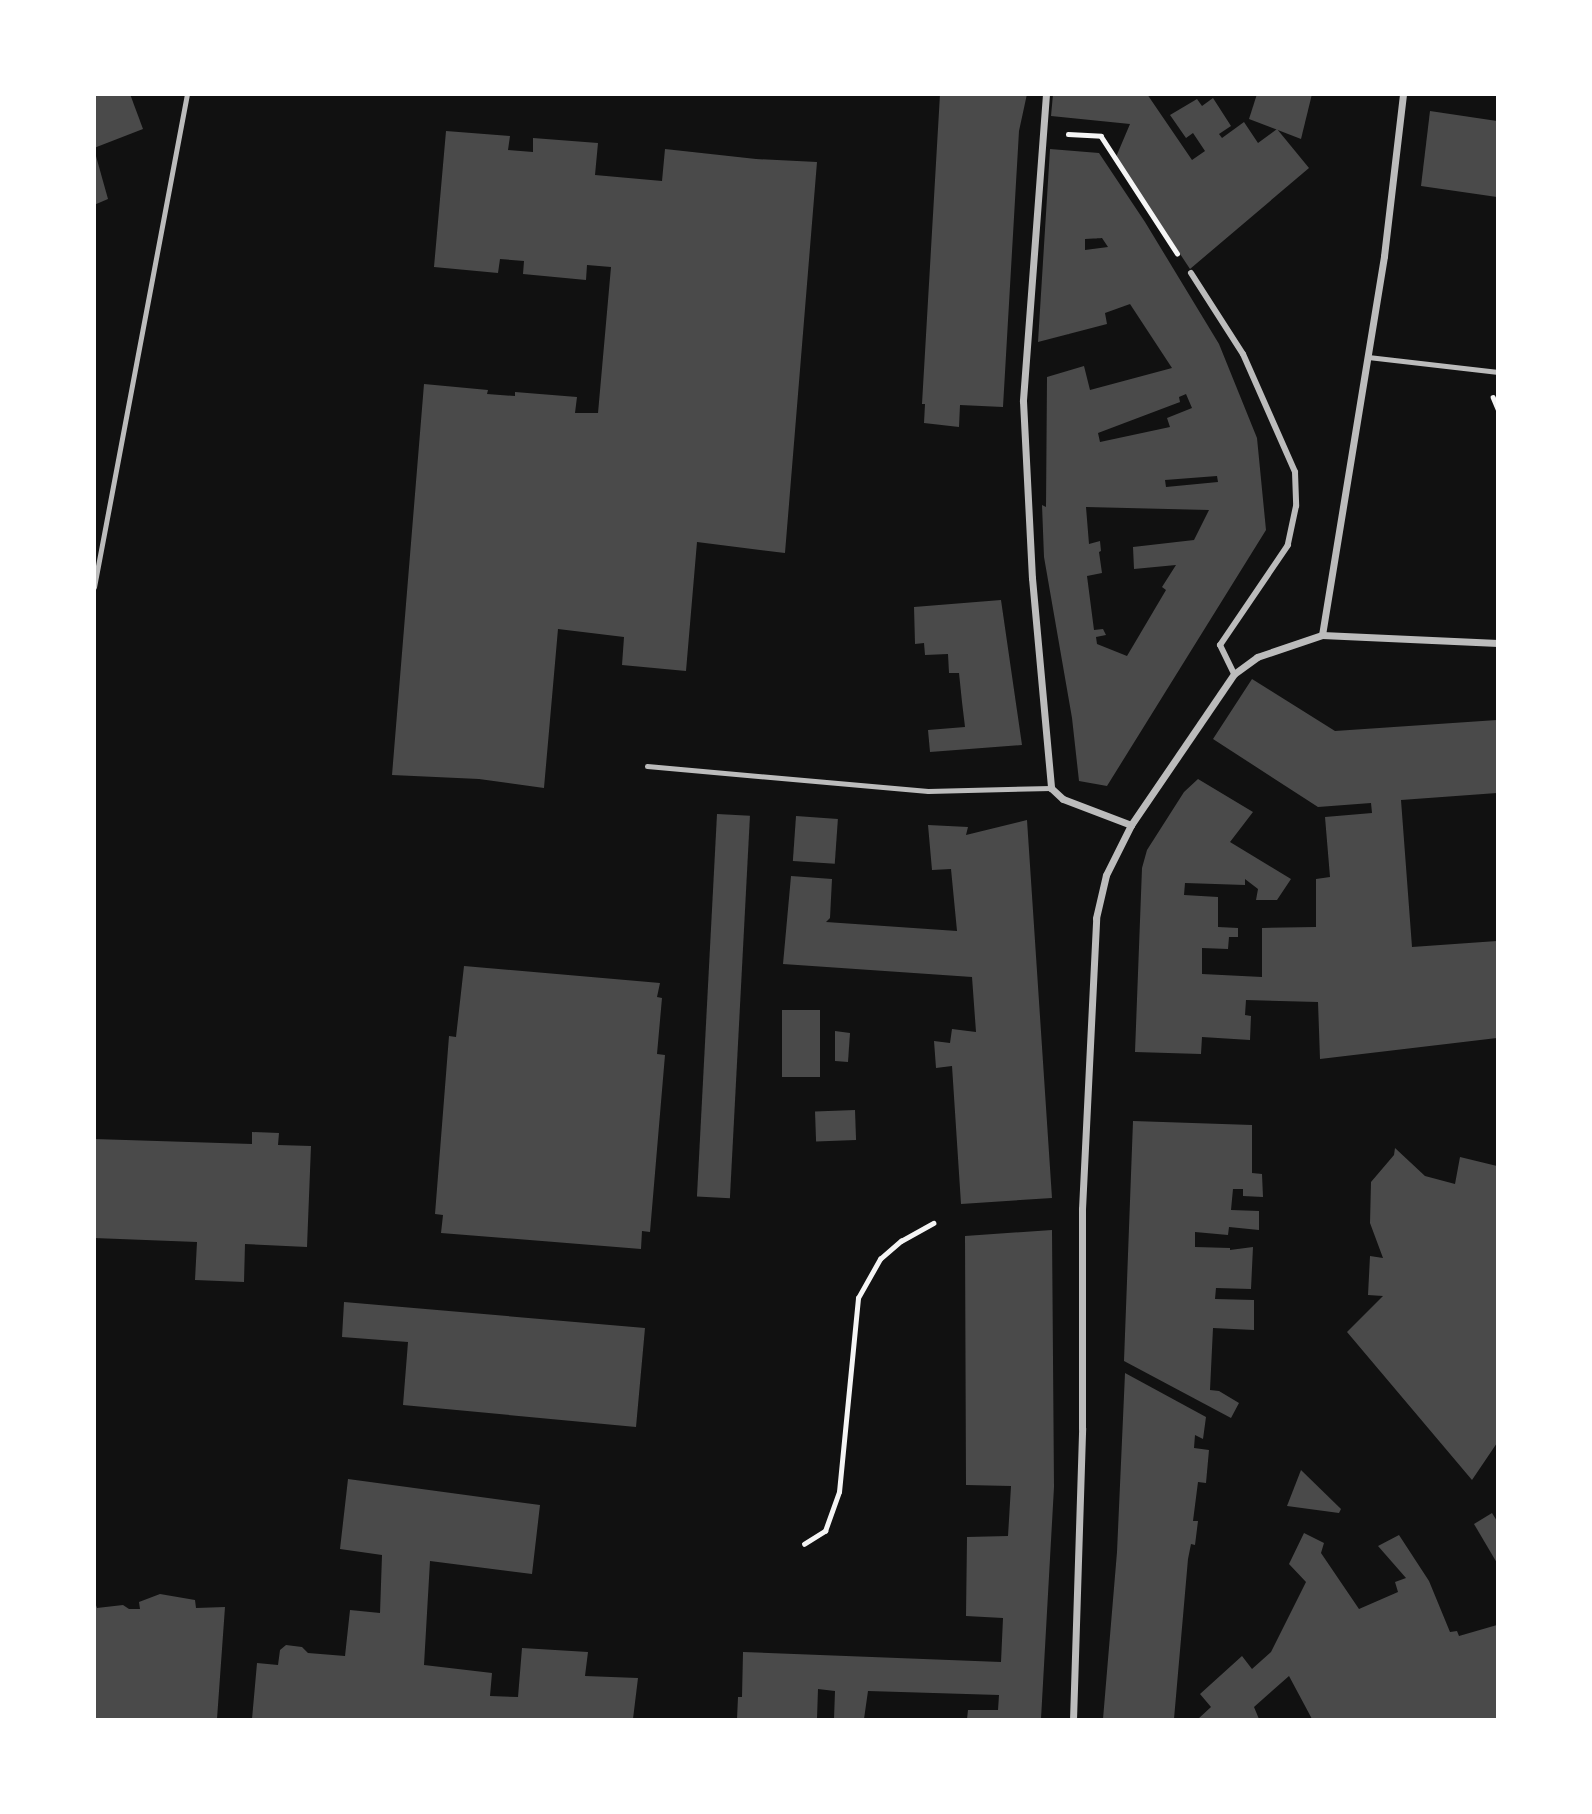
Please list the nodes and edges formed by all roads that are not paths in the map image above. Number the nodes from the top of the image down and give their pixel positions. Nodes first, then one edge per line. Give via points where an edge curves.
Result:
1 (187, 94) edge
2 (1046, 94) edge
3 (1403, 94) edge
4 (1191, 273) road end
5 (1368, 357) junction
6 (1497, 372) edge
7 (94, 587) edge
8 (1322, 635) junction
9 (1497, 643) edge
10 (1234, 674) junction
11 (647, 766) dead end
12 (1051, 788) junction
13 (1131, 825) junction
14 (1073, 1720) edge

1 - 7 lane
2 - 12 street via 1023,401 1032,578
3 - 5 street
4 - 10 street via 1242,354 1295,472 1296,506 1288,545 1220,645
5 - 6 lane
5 - 8 street
8 - 9 street
8 - 10 street via 1257,657
10 - 13 street
11 - 12 lane via 928,791
12 - 13 street via 1063,799
13 - 14 street via 1106,875 1096,918 1082,1209 1082,1428

